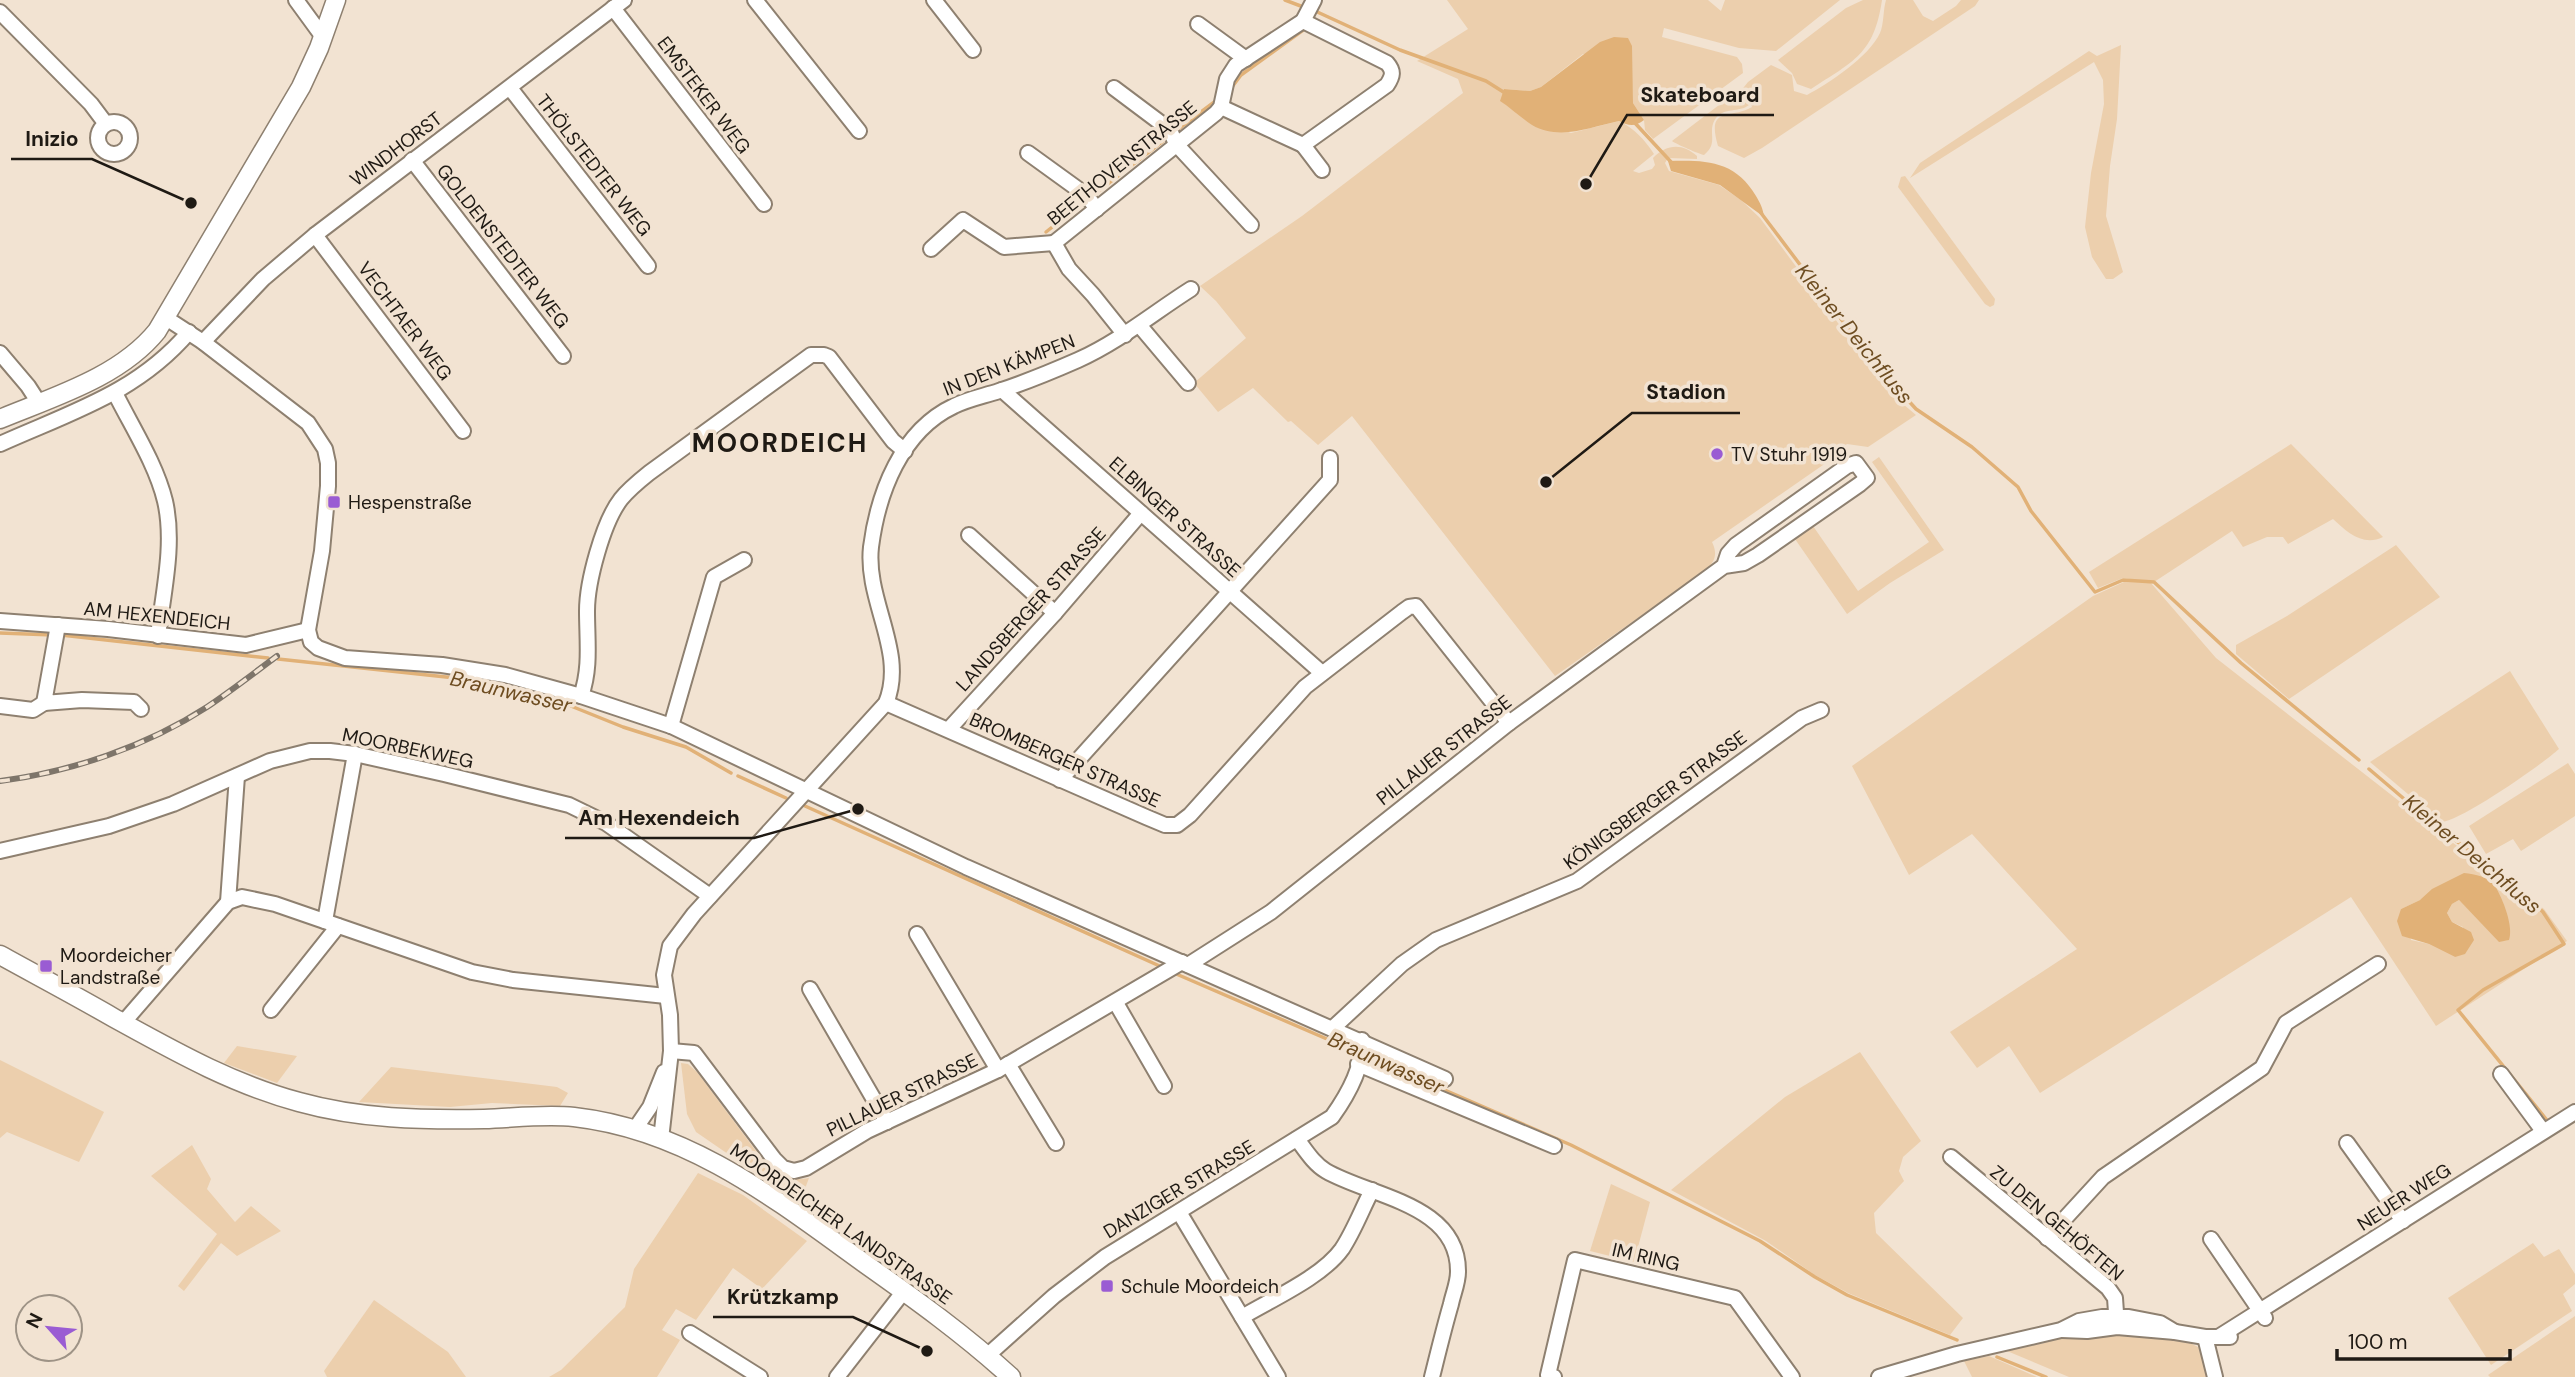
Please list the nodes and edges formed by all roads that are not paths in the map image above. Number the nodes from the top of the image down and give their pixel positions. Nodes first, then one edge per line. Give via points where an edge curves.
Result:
1 (296, 0) edge
2 (336, 0) edge
3 (755, 0) edge
4 (934, 0) edge
5 (619, 4) edge
6 (0, 12) edge
7 (1310, 16) edge
8 (1198, 24) dead end
9 (323, 37) junction
10 (973, 50) dead end
11 (1246, 59) junction
12 (510, 88) junction
13 (1114, 89) dead end
14 (1222, 104) junction
15 (106, 124) dead end
16 (859, 131) dead end
17 (1176, 145) junction
18 (1303, 145) junction
19 (1028, 153) dead end
20 (412, 160) junction
21 (1322, 170) dead end
22 (1092, 202) junction
23 (764, 204) dead end
24 (1251, 225) dead end
25 (315, 235) junction
26 (1054, 243) junction
27 (931, 249) dead end
28 (648, 266) dead end
29 (1191, 289) dead end
30 (166, 318) junction
31 (1140, 326) junction
32 (189, 332) junction
33 (1125, 335) junction
34 (203, 342) junction
35 (0, 353) edge
36 (563, 356) dead end
37 (1188, 383) dead end
38 (1002, 390) junction
39 (115, 393) junction
40 (39, 403) junction
41 (0, 419) edge
42 (463, 431) dead end
43 (0, 444) edge
44 (905, 451) junction
45 (1331, 458) dead end
46 (1141, 513) junction
47 (969, 535) dead end
48 (744, 560) dead end
49 (1724, 566) junction
50 (1229, 592) junction
51 (1055, 613) junction
52 (0, 621) edge
53 (58, 625) junction
54 (308, 631) junction
55 (158, 636) junction
56 (1322, 673) junction
57 (581, 696) junction
58 (44, 703) junction
59 (886, 704) junction
60 (0, 706) edge
61 (141, 709) dead end
62 (1821, 710) dead end
63 (1509, 723) junction
64 (671, 726) junction
65 (949, 729) junction
66 (355, 754) junction
67 (237, 776) junction
68 (1060, 780) junction
69 (807, 791) junction
70 (0, 851) edge
71 (710, 896) junction
72 (228, 902) junction
73 (331, 923) junction
74 (917, 934) dead end
75 (0, 955) edge
76 (1182, 964) junction
77 (2378, 964) dead end
78 (810, 989) dead end
79 (666, 996) junction
80 (1116, 1003) junction
81 (271, 1010) dead end
82 (123, 1023) junction
83 (1334, 1027) junction
84 (1363, 1044) junction
85 (671, 1051) junction
86 (1358, 1064) junction
87 (1003, 1067) junction
88 (2501, 1074) dead end
89 (1446, 1079) dead end
90 (1164, 1086) dead end
91 (2575, 1112) edge
92 (887, 1122) junction
93 (2549, 1127) junction
94 (635, 1129) junction
95 (661, 1139) junction
96 (1297, 1139) junction
97 (1056, 1143) dead end
98 (2347, 1143) dead end
99 (1554, 1146) dead end
100 (1951, 1157) dead end
101 (1372, 1190) junction
102 (1180, 1212) junction
103 (2403, 1221) junction
104 (2047, 1238) junction
105 (2211, 1239) dead end
106 (904, 1291) junction
107 (2263, 1315) junction
108 (1242, 1317) junction
109 (2117, 1322) junction
110 (690, 1333) dead end
111 (2205, 1337) junction
112 (988, 1355) junction
113 (760, 1377) edge
114 (837, 1377) edge
115 (1012, 1377) edge
116 (1278, 1377) edge
117 (1432, 1377) edge
118 (1554, 1377) edge
119 (1792, 1377) edge
120 (1879, 1377) edge
121 (2215, 1377) edge

1 - 9 street
2 - 9 main road
3 - 16 street
4 - 10 street
5 - 12 street, WINDHORST
5 - 23 street, EMSTEKER WEG
6 - 15 street via 92,104
7 - 11 street, BEETHOVENSTRASSE
7 - 18 street via 1387,63 1392,77 1379,92
8 - 11 street
9 - 30 main road via 291,106
11 - 14 street, BEETHOVENSTRASSE via 1227,79
12 - 20 street, WINDHORST
12 - 28 street, THÖLSTEDTER WEG
13 - 17 street via 1170,130
14 - 17 street, BEETHOVENSTRASSE
14 - 18 street
17 - 22 street, BEETHOVENSTRASSE
17 - 24 street
18 - 21 street
19 - 22 street
20 - 25 street, WINDHORST
20 - 36 street, GOLDENSTEDTER WEG
22 - 26 street, BEETHOVENSTRASSE
25 - 34 street, WINDHORST via 263,279
25 - 42 street, VECHTAER WEG
26 - 27 street via 1004,247 963,220
26 - 33 street, BEETHOVENSTRASSE via 1069,269
29 - 31 street, IN DEN KÄMPEN
30 - 32 street
30 - 40 main road via 130,357
31 - 33 street, IN DEN KÄMPEN
31 - 37 street
32 - 34 street
32 - 39 street via 158,365
33 - 38 street, IN DEN KÄMPEN
34 - 54 street via 308,423 325,449 328,485 322,551
35 - 40 street
38 - 44 street, IN DEN KÄMPEN via 942,412
38 - 46 street, ELBINGER STRASSE
39 - 43 street
39 - 55 street via 160,486 169,520
40 - 41 main road
44 - 57 street via 829,357 811,355 636,483 611,514 596,563 586,607 588,670
44 - 59 street, IN DEN KÄMPEN via 885,489 871,550 873,592 891,656
45 - 50 street via 1330,480
46 - 50 street, ELBINGER STRASSE
46 - 51 street, LANDSBERGER STRASSE
47 - 51 street
48 - 64 street via 714,577
49 - 49 street, PILLAUER STRASSE via 1751,559 1860,484 1867,478 1863,469 1856,463 1847,466 1736,545
49 - 63 street, PILLAUER STRASSE
50 - 56 street, ELBINGER STRASSE
50 - 68 street
51 - 65 street, LANDSBERGER STRASSE
52 - 53 street, AM HEXENDEICH
53 - 55 street, AM HEXENDEICH
53 - 58 street
54 - 55 street, AM HEXENDEICH via 246,645
54 - 57 street via 317,648 345,658 482,671
56 - 63 street, BROMBERGER STRASSE via 1416,606
56 - 68 street, BROMBERGER STRASSE via 1177,825 1165,825
57 - 64 street
58 - 60 street via 33,710
58 - 61 street via 82,699 134,702
59 - 65 street, BROMBERGER STRASSE
59 - 69 street
62 - 83 street, KÖNIGSBERGER STRASSE via 1802,718 1577,881 1417,952
63 - 76 street, PILLAUER STRASSE via 1271,912
64 - 69 street
65 - 68 street, BROMBERGER STRASSE
66 - 67 street, MOORBEKWEG via 300,753
66 - 71 street, MOORBEKWEG via 569,805 606,823
66 - 73 street
67 - 70 street, MOORBEKWEG via 109,827
67 - 72 street
69 - 71 street
69 - 76 street
71 - 79 street via 670,946 664,975
72 - 73 street via 242,897
72 - 82 street
73 - 79 street via 472,972
73 - 81 street
74 - 87 street
75 - 82 main road, MOORDEICHER LANDSTRASSE
76 - 80 street, PILLAUER STRASSE
76 - 83 street
77 - 104 street via 2286,1023 2262,1068 2103,1177
78 - 92 street
79 - 85 street
80 - 87 street, PILLAUER STRASSE
80 - 90 street
82 - 94 main road, MOORDEICHER LANDSTRASSE via 234,1080 323,1108 410,1120 560,1116
83 - 84 street
84 - 86 street, DANZIGER STRASSE
84 - 89 street
85 - 92 street, PILLAUER STRASSE via 694,1053 783,1168 806,1168
85 - 94 street via 660,1085
85 - 95 street
86 - 96 street, DANZIGER STRASSE via 1332,1117
86 - 99 street
87 - 92 street, PILLAUER STRASSE
87 - 97 street
88 - 93 street
91 - 93 street, NEUER WEG
93 - 103 street, NEUER WEG
94 - 95 main road, MOORDEICHER LANDSTRASSE
95 - 106 main road, MOORDEICHER LANDSTRASSE via 732,1170
96 - 101 street via 1326,1171
96 - 102 street, DANZIGER STRASSE
98 - 103 street
100 - 104 street, ZU DEN GEHÖFTEN
101 - 108 street via 1334,1258
101 - 117 street via 1428,1216 1449,1238 1457,1255 1458,1275
102 - 108 street
102 - 112 street, DANZIGER STRASSE via 1089,1269
103 - 107 street, NEUER WEG
104 - 109 street, ZU DEN GEHÖFTEN via 2108,1288 2115,1298
105 - 107 street
106 - 112 main road, MOORDEICHER LANDSTRASSE
106 - 114 street
107 - 111 street, NEUER WEG via 2249,1330 2227,1338
108 - 116 street
109 - 111 street, NEUER WEG via 2129,1317
109 - 120 street, NEUER WEG via 2102,1317 2079,1321 2061,1330 1956,1353
110 - 113 street
111 - 121 street
112 - 115 main road, MOORDEICHER LANDSTRASSE
118 - 119 street, IM RING via 1548,1375 1575,1260 1735,1298

